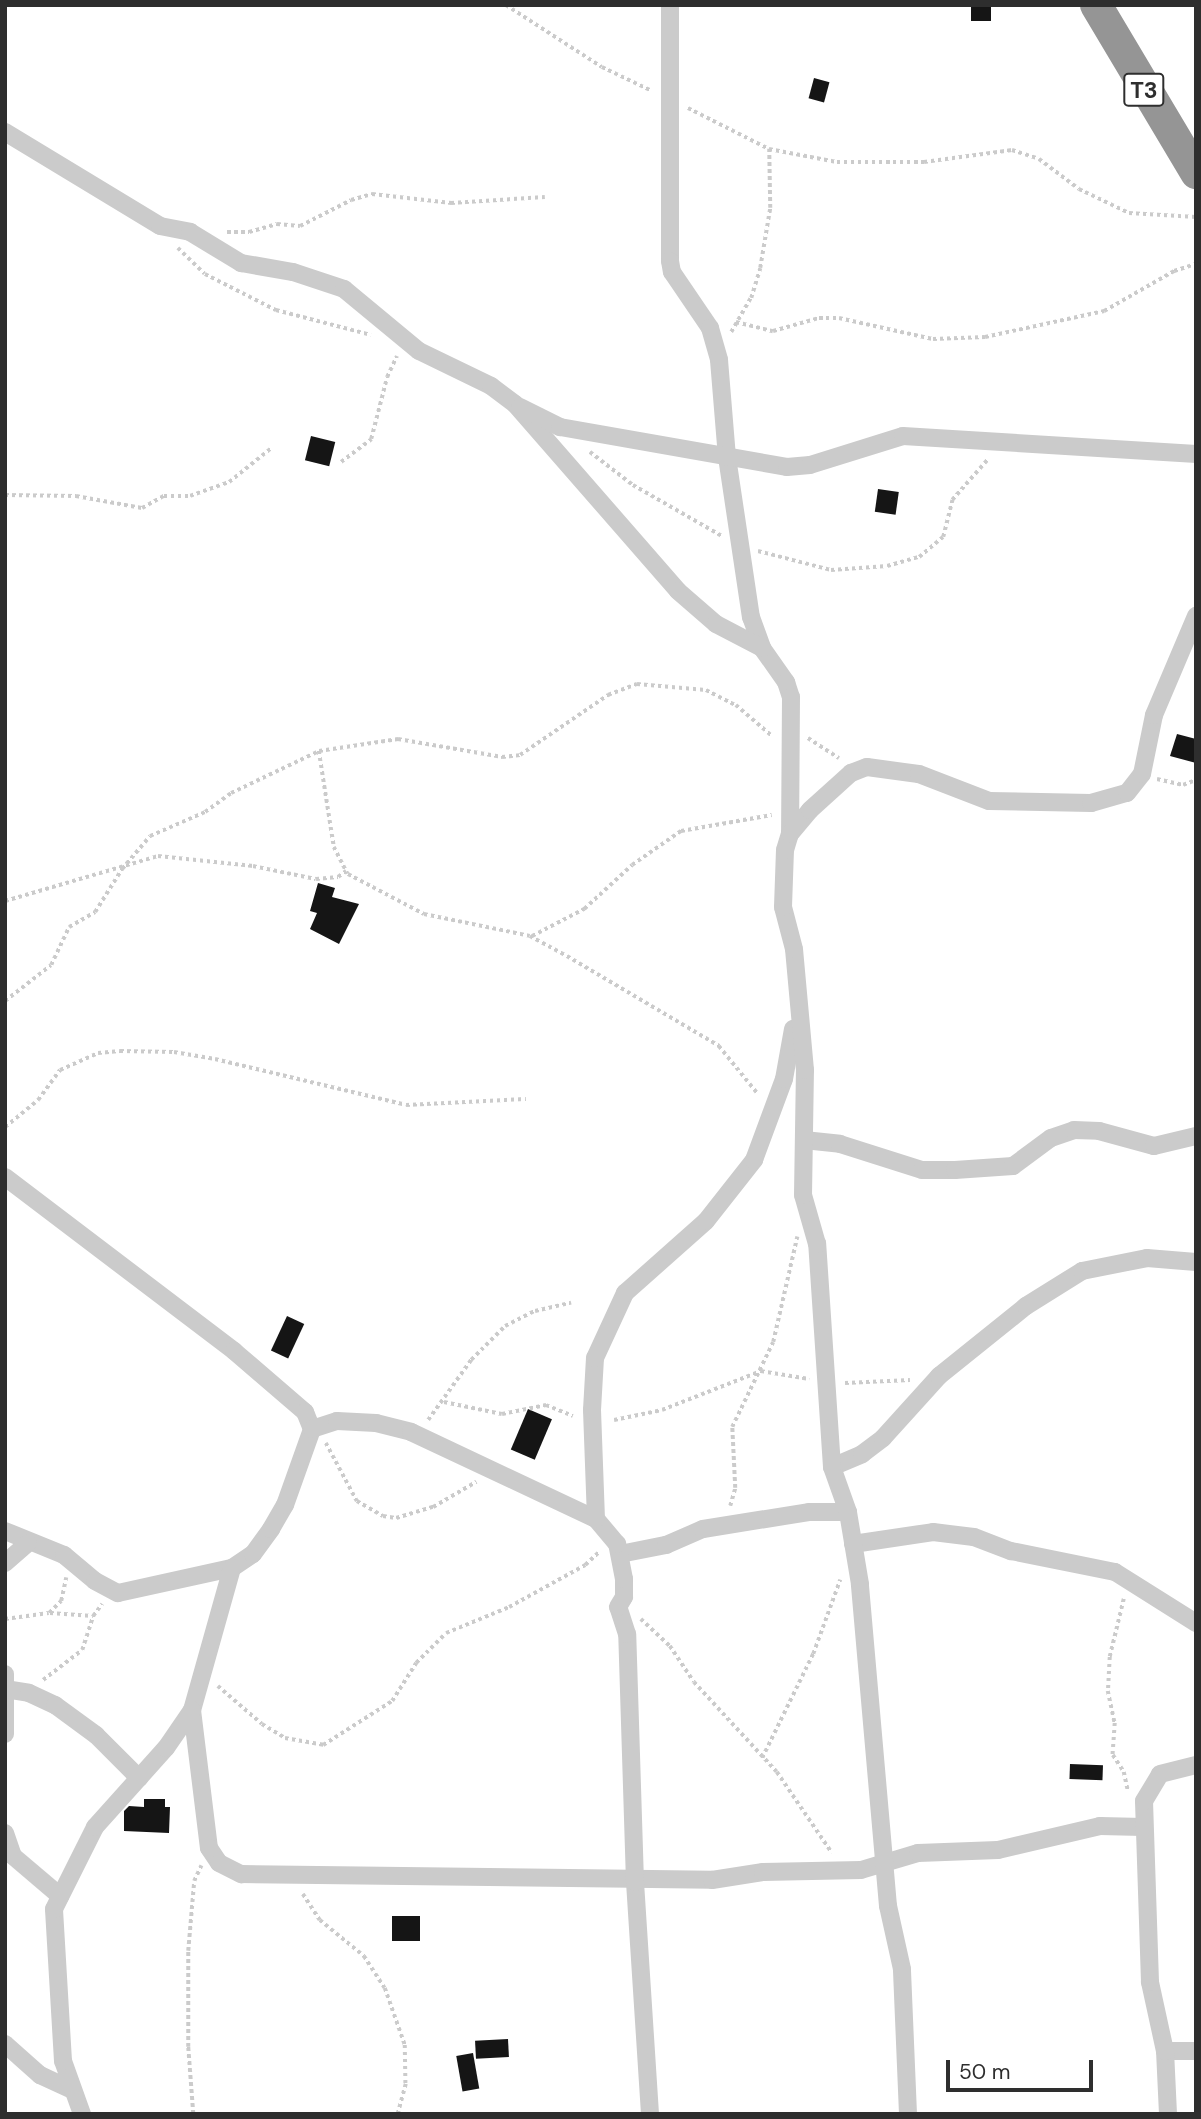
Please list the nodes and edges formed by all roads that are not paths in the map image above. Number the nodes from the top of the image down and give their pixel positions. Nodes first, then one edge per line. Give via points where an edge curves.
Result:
1 (670, 5) edge
2 (1096, 5) edge
3 (5, 132) edge
4 (1196, 173) edge
5 (515, 404) junction
6 (1196, 454) edge
7 (727, 457) junction
8 (1196, 616) edge
9 (762, 648) junction
10 (790, 834) junction
11 (796, 1004) junction
12 (1196, 1136) edge
13 (804, 1140) junction
14 (5, 1177) edge
15 (1196, 1262) edge
16 (314, 1427) junction
17 (832, 1467) junction
18 (848, 1512) junction
19 (600, 1522) junction
20 (5, 1531) edge
21 (29, 1543) junction
22 (854, 1549) junction
23 (620, 1554) junction
24 (5, 1563) edge
25 (232, 1568) junction
26 (1196, 1623) edge
27 (6, 1684) edge
28 (192, 1710) junction
29 (5, 1734) edge
30 (1196, 1765) edge
31 (139, 1778) junction
32 (1139, 1826) junction
33 (5, 1833) edge
34 (885, 1860) junction
35 (635, 1882) junction
36 (60, 1896) junction
37 (5, 2044) edge
38 (1166, 2051) junction
39 (1196, 2051) edge
40 (69, 2088) junction
41 (82, 2114) edge
42 (650, 2114) edge
43 (908, 2114) edge
44 (1168, 2114) edge

1 - 7 street via 670,261 672,272 710,328 719,359
2 - 4 highway, T3
3 - 5 street via 142,216 190,232 241,263 293,272 344,289 419,351 491,386
5 - 7 street via 560,426
5 - 9 street via 678,591 716,624
6 - 7 street via 903,436 810,465 788,467
7 - 9 street via 751,617
8 - 10 street via 1154,715 1142,774 1127,793 1091,803 989,801 919,774 867,767 851,773
9 - 10 street via 786,682 793,725
10 - 11 street via 782,869 783,907 794,949
11 - 13 street via 805,1070
11 - 19 street via 789,1056 754,1160 730,1195 618,1303 595,1358 592,1410
12 - 13 street via 1154,1146 1098,1131 1074,1130 1051,1138 1013,1166 955,1170 922,1170 840,1144
13 - 17 street via 803,1195 817,1244
14 - 16 street via 224,1342 305,1412
15 - 17 street via 1147,1258 1093,1265 1026,1306 939,1376 902,1422 862,1454
16 - 19 street via 362,1421 411,1432
16 - 25 street via 271,1529 253,1555
17 - 18 street
18 - 22 street
18 - 23 street via 809,1513 702,1529 689,1539
19 - 23 street
20 - 21 street
21 - 24 street
21 - 25 street via 73,1562 118,1593
22 - 26 street via 949,1531 1011,1551 1100,1567 1158,1596
22 - 34 street
23 - 35 street via 624,1597 618,1606 626,1634
25 - 28 street
27 - 29 street
27 - 31 street via 87,1727
28 - 31 street
28 - 35 street via 209,1849 219,1863 241,1874
30 - 32 street via 1174,1767 1151,1782
31 - 36 street via 95,1827
32 - 34 street via 1100,1826 998,1850 934,1851
32 - 38 street via 1150,1982
33 - 36 street via 13,1856
34 - 35 street via 870,1869 840,1872
34 - 43 street via 888,1906 902,1969
35 - 42 street
36 - 40 street via 54,1934
37 - 40 street via 40,2075
38 - 39 street
38 - 44 street
40 - 41 street

